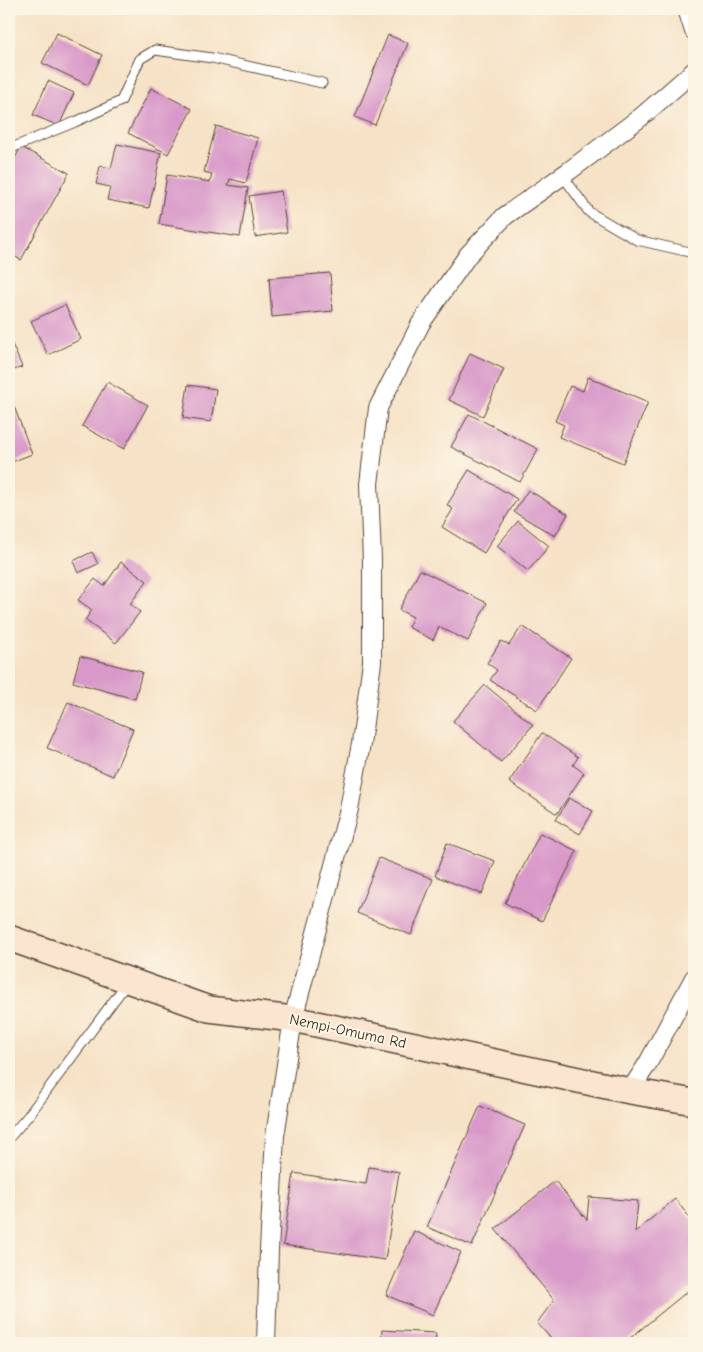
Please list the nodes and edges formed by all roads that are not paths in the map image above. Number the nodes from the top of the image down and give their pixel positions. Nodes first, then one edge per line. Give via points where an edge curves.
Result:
1 (687, 9) edge
2 (694, 31) edge
3 (694, 71) edge
4 (322, 83) dead end
5 (9, 148) edge
6 (563, 176) junction
7 (694, 253) edge
8 (9, 938) edge
9 (694, 978) edge
10 (128, 980) junction
11 (293, 1019) junction
12 (630, 1091) junction
13 (694, 1102) edge
14 (9, 1138) edge
15 (266, 1343) edge

1 - 2 street
3 - 6 street via 641,117
4 - 5 lane via 212,58 155,50 140,59 121,101
6 - 7 lane via 589,212 637,240
6 - 11 street via 505,216 468,256 421,323 378,408 368,484 372,662 361,744 349,810
8 - 10 street, Nempi-Omuma Rd
9 - 12 street
10 - 11 street, Nempi-Omuma Rd via 209,1009
10 - 14 lane
11 - 12 street, Nempi-Omuma Rd
11 - 15 street via 275,1136
12 - 13 street, Nempi-Omuma Rd

